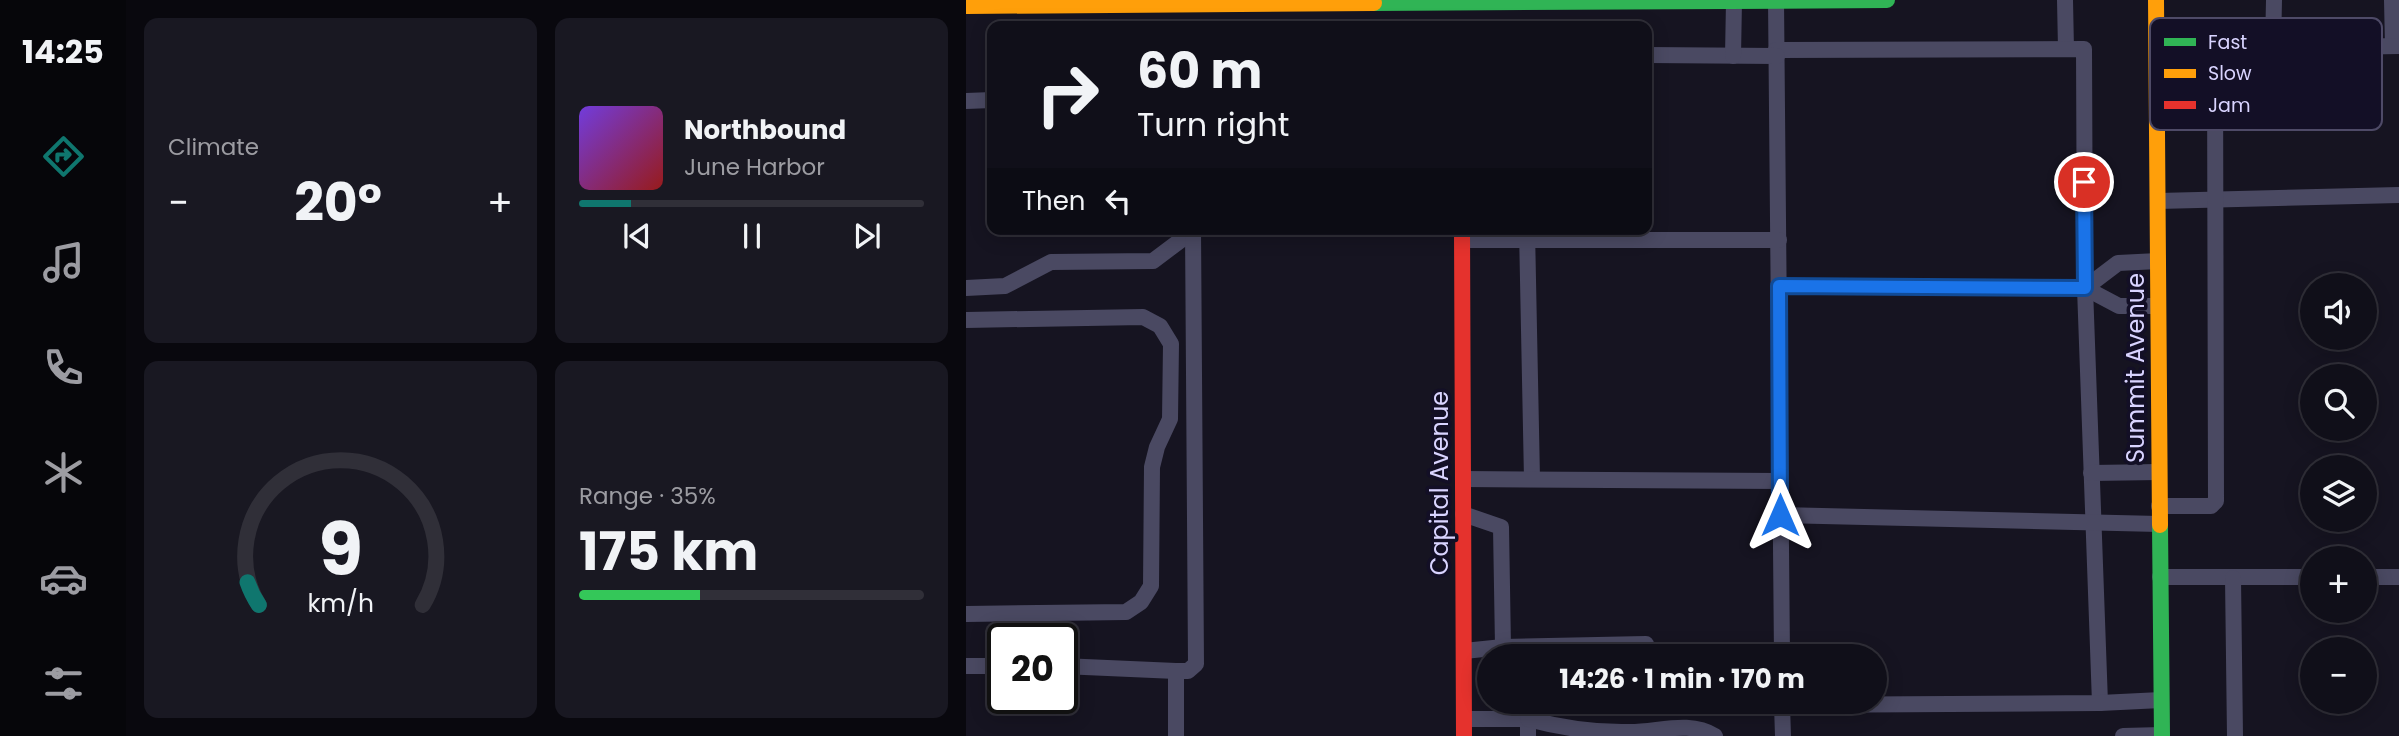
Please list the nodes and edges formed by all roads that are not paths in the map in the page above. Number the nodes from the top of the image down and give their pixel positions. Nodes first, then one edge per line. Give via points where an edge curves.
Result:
1 (1776, 0) edge
2 (1816, 0) edge
3 (1887, 0) edge
4 (2065, 0) edge
5 (2156, 0) edge
6 (2273, 0) edge
7 (2392, 0) edge
8 (1727, 1) edge
9 (1222, 3) edge
10 (966, 6) edge
11 (1088, 8) edge
12 (2156, 18) edge
13 (2273, 18) edge
14 (2396, 46) edge
15 (2066, 49) junction
16 (1777, 53) junction
17 (1652, 55) edge
18 (1733, 56) junction
19 (987, 100) edge
20 (966, 101) edge
21 (2157, 130) edge
22 (2216, 130) edge
23 (2399, 195) edge
24 (2216, 199) junction
25 (2158, 201) junction
26 (1187, 235) edge
27 (1193, 235) edge
28 (1462, 235) edge
29 (1527, 235) edge
30 (1779, 240) junction
31 (2158, 261) junction
32 (1779, 286) junction
33 (966, 288) edge
34 (2085, 288) junction
35 (2158, 306) junction
36 (966, 320) edge
37 (1164, 434) junction
38 (1194, 434) junction
39 (2160, 472) junction
40 (2091, 473) junction
41 (1463, 479) junction
42 (1532, 479) junction
43 (1780, 481) junction
44 (2159, 506) junction
45 (1463, 514) junction
46 (1780, 515) junction
47 (2092, 521) junction
48 (2160, 524) junction
49 (2160, 577) junction
50 (2233, 578) junction
51 (2300, 578) edge
52 (2377, 578) edge
53 (2399, 578) edge
54 (966, 614) edge
55 (1503, 644) edge
56 (1782, 644) edge
57 (1477, 650) edge
58 (1464, 651) junction
59 (966, 666) edge
60 (987, 666) edge
61 (1078, 667) edge
62 (1176, 671) junction
63 (2162, 700) junction
64 (2100, 703) junction
65 (1887, 704) edge
66 (1782, 714) edge
67 (1464, 719) junction
68 (1528, 719) junction
69 (1177, 736) edge
70 (1464, 736) edge
71 (1528, 736) edge
72 (1714, 736) edge
73 (1783, 736) edge
74 (2123, 736) edge
75 (2162, 736) edge
76 (2235, 736) edge

1 - 2 street
1 - 8 street
1 - 16 lane
2 - 3 street
4 - 15 lane
5 - 12 street, Summit Avenue
6 - 13 lane
7 - 14 lane
8 - 9 street via 1526,8
8 - 18 lane
9 - 11 street via 1192,11
10 - 11 street
15 - 16 lane
15 - 34 lane via 2084,49
16 - 18 lane
16 - 30 lane
17 - 18 lane
19 - 20 lane
21 - 25 street, Summit Avenue
22 - 24 lane
23 - 24 lane
24 - 25 lane
24 - 44 lane via 2216,501 2211,506
25 - 31 street, Summit Avenue
26 - 33 lane via 1153,261 1051,262 1005,286
27 - 38 lane
28 - 29 lane
28 - 41 street, Capital Avenue
29 - 30 lane
29 - 42 lane
30 - 32 lane
31 - 34 lane via 2118,263
31 - 35 street, Summit Avenue
32 - 34 lane
32 - 43 lane
34 - 35 lane via 2119,306
34 - 40 lane
35 - 39 street, Summit Avenue
36 - 37 lane via 1143,317 1160,326 1171,344 1170,419
37 - 38 lane
37 - 54 lane via 1152,467 1151,586 1141,602 1126,612
38 - 62 lane via 1196,664 1188,671
39 - 40 lane
39 - 44 street, Summit Avenue
40 - 47 lane
41 - 42 lane
41 - 45 street, Capital Avenue
42 - 43 lane
43 - 46 lane
44 - 48 street, Summit Avenue
45 - 55 lane via 1502,527
45 - 58 street, Capital Avenue
46 - 47 lane
46 - 56 lane
47 - 48 lane
47 - 64 lane
48 - 49 street, Summit Avenue
49 - 50 lane
49 - 63 street, Summit Avenue
50 - 51 lane
50 - 76 lane
52 - 53 lane
57 - 58 lane
58 - 67 street, Capital Avenue
59 - 60 lane
61 - 62 lane
62 - 69 lane
63 - 64 lane
63 - 75 street, Summit Avenue
64 - 65 lane
66 - 73 lane
67 - 68 lane
67 - 70 street, Capital Avenue
68 - 71 lane
68 - 72 lane via 1566,729 1618,732 1698,727
74 - 75 lane

